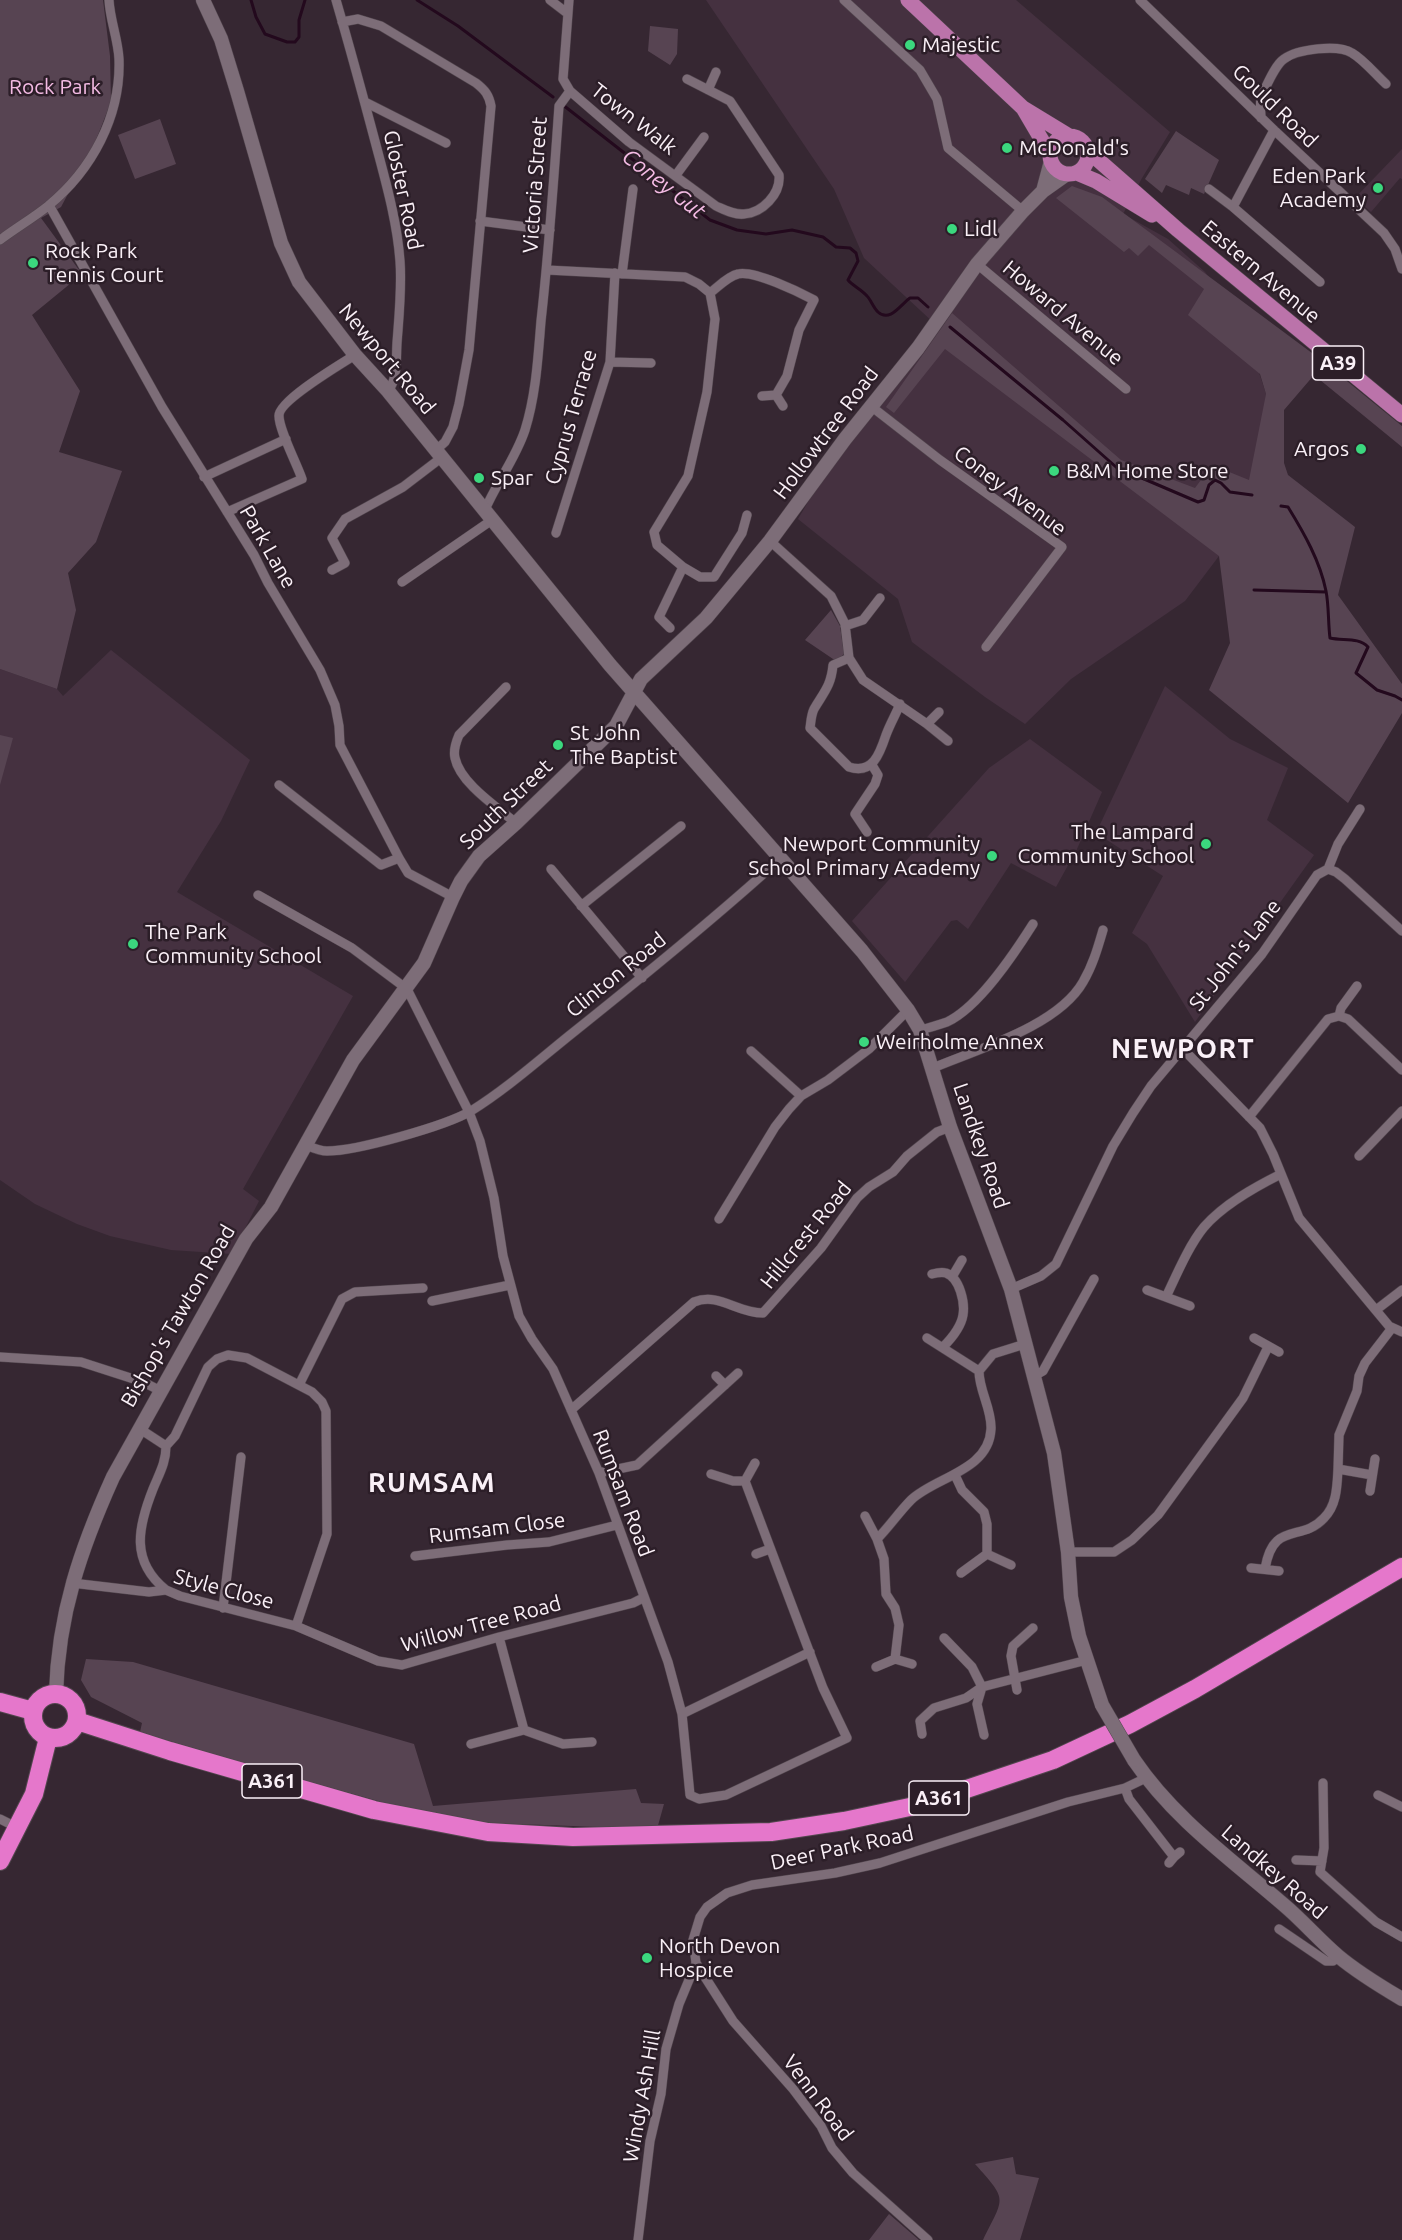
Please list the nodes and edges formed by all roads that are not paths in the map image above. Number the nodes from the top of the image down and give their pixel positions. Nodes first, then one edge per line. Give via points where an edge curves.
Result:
1 (109, 0) edge
2 (203, 0) edge
3 (336, 0) edge
4 (550, 0) edge
5 (569, 0) edge
6 (843, 0) edge
7 (908, 0) edge
8 (1140, 0) edge
9 (567, 13) junction
10 (342, 22) junction
11 (716, 72) dead end
12 (687, 79) dead end
13 (1386, 84) dead end
14 (708, 90) junction
15 (570, 91) junction
16 (1262, 95) junction
17 (1243, 100) junction
18 (365, 102) junction
19 (1023, 108) junction
20 (1261, 118) junction
21 (1274, 130) junction
22 (1069, 136) junction
23 (704, 137) dead end
24 (446, 143) dead end
25 (1088, 151) junction
26 (1051, 157) junction
27 (1072, 173) junction
28 (676, 175) junction
29 (633, 189) dead end
30 (1209, 189) dead end
31 (1043, 191) junction
32 (49, 205) junction
33 (1233, 207) junction
34 (1023, 211) junction
35 (480, 221) junction
36 (550, 230) junction
37 (1178, 230) junction
38 (0, 240) edge
39 (977, 264) junction
40 (1402, 268) edge
41 (547, 270) junction
42 (618, 274) junction
43 (1320, 282) dead end
44 (710, 293) junction
45 (355, 355) junction
46 (610, 362) junction
47 (651, 363) dead end
48 (1126, 389) dead end
49 (388, 391) junction
50 (776, 395) junction
51 (762, 396) dead end
52 (783, 406) dead end
53 (872, 406) junction
54 (1402, 415) edge
55 (286, 439) junction
56 (439, 454) junction
57 (204, 477) junction
58 (227, 512) junction
59 (747, 515) dead end
60 (488, 516) junction
61 (556, 533) dead end
62 (770, 541) junction
63 (683, 567) junction
64 (332, 570) dead end
65 (402, 582) dead end
66 (880, 598) dead end
67 (845, 626) junction
68 (670, 628) dead end
69 (986, 647) dead end
70 (849, 658) junction
71 (506, 687) dead end
72 (634, 693) junction
73 (900, 704) junction
74 (939, 712) dead end
75 (927, 724) junction
76 (948, 741) dead end
77 (872, 765) junction
78 (279, 785) dead end
79 (1360, 809) dead end
80 (516, 824) junction
81 (681, 826) dead end
82 (867, 832) dead end
83 (399, 858) junction
84 (780, 859) junction
85 (551, 869) dead end
86 (1328, 869) junction
87 (258, 895) dead end
88 (453, 897) junction
89 (581, 906) junction
90 (1033, 924) dead end
91 (1103, 930) dead end
92 (1402, 931) edge
93 (642, 978) junction
94 (1357, 986) dead end
95 (407, 989) junction
96 (908, 1010) junction
97 (1339, 1016) junction
98 (920, 1030) junction
99 (1183, 1049) junction
100 (751, 1051) dead end
101 (933, 1068) junction
102 (1402, 1070) edge
103 (801, 1096) junction
104 (1402, 1111) edge
105 (469, 1112) junction
106 (1249, 1117) junction
107 (950, 1127) junction
108 (306, 1145) junction
109 (1359, 1156) dead end
110 (1281, 1174) junction
111 (719, 1219) dead end
112 (962, 1260) dead end
113 (932, 1274) dead end
114 (952, 1277) junction
115 (1094, 1279) dead end
116 (510, 1285) junction
117 (423, 1288) dead end
118 (1011, 1289) junction
119 (1147, 1290) dead end
120 (1402, 1290) edge
121 (1166, 1297) junction
122 (432, 1301) dead end
123 (1190, 1306) dead end
124 (1378, 1312) junction
125 (1397, 1330) edge
126 (927, 1338) dead end
127 (1254, 1338) dead end
128 (1025, 1344) junction
129 (944, 1347) junction
130 (1268, 1347) junction
131 (1279, 1352) dead end
132 (0, 1357) edge
133 (979, 1371) junction
134 (738, 1373) dead end
135 (716, 1376) dead end
136 (1034, 1376) junction
137 (299, 1384) junction
138 (725, 1385) junction
139 (161, 1391) junction
140 (571, 1410) junction
141 (140, 1429) junction
142 (166, 1446) junction
143 (241, 1457) dead end
144 (1375, 1459) dead end
145 (755, 1463) dead end
146 (1338, 1469) junction
147 (599, 1473) junction
148 (711, 1474) dead end
149 (955, 1475) junction
150 (1372, 1475) junction
151 (745, 1481) junction
152 (1370, 1491) dead end
153 (865, 1516) dead end
154 (617, 1525) junction
155 (877, 1539) junction
156 (770, 1549) junction
157 (1068, 1552) junction
158 (756, 1554) dead end
159 (987, 1554) junction
160 (415, 1556) dead end
161 (1011, 1565) dead end
162 (1402, 1567) edge
163 (1251, 1568) dead end
164 (1265, 1569) junction
165 (1279, 1571) dead end
166 (962, 1573) dead end
167 (72, 1583) junction
168 (166, 1590) junction
169 (643, 1598) junction
170 (223, 1608) junction
171 (296, 1626) junction
172 (1033, 1628) dead end
173 (499, 1637) junction
174 (944, 1638) dead end
175 (810, 1652) junction
176 (895, 1659) junction
177 (1087, 1660) junction
178 (912, 1664) dead end
179 (876, 1667) dead end
180 (1014, 1677) junction
181 (982, 1687) junction
182 (1017, 1690) dead end
183 (56, 1694) junction
184 (0, 1702) edge
185 (33, 1711) junction
186 (682, 1714) junction
187 (77, 1721) junction
188 (523, 1726) junction
189 (921, 1734) dead end
190 (984, 1735) dead end
191 (48, 1738) junction
192 (592, 1742) dead end
193 (471, 1744) dead end
194 (1146, 1778) junction
195 (1335, 1785) dead end
196 (1125, 1788) junction
197 (1375, 1794) dead end
198 (1402, 1807) edge
199 (0, 1819) edge
200 (18, 1828) junction
201 (1174, 1857) dead end
202 (1296, 1860) dead end
203 (0, 1861) edge
204 (1322, 1861) junction
205 (1278, 1929) dead end
206 (1402, 1937) edge
207 (1339, 1957) junction
208 (696, 1962) junction
209 (1402, 1999) edge
210 (638, 2240) edge
211 (928, 2240) edge

1 - 32 street via 119,76 106,132 76,178
2 - 45 street, Newport Road via 237,91 281,243 299,282
3 - 10 street, Gloster Road
4 - 9 street
5 - 9 street
6 - 34 street via 920,70 937,99 948,148
7 - 19 main road
8 - 17 street, Gould Road
9 - 15 street via 563,79
10 - 18 street, Gloster Road
10 - 35 street via 358,18 381,26 488,94 491,106
11 - 14 street
12 - 14 street, Town Walk
13 - 16 street via 1353,53 1327,48 1284,59
14 - 28 street, Town Walk via 730,101 738,111 780,182 768,202 757,211 744,214 716,206
15 - 28 street, Town Walk via 629,142
15 - 36 street, Victoria Street via 559,106
16 - 17 street
16 - 20 street
17 - 20 street, Gould Road
18 - 24 street
18 - 49 street, Gloster Road via 391,203 400,260 396,365
19 - 22 main road
19 - 26 main road
20 - 21 street, Gould Road
21 - 33 street
21 - 40 street, Gould Road via 1384,232
22 - 25 main road via 1081,140
22 - 26 main road via 1056,141
23 - 28 street, Town Walk
25 - 27 main road via 1086,164
25 - 37 main road, Eastern Avenue / A39
26 - 27 main road via 1055,167
26 - 31 street
27 - 31 street, Hollowtree Road
27 - 37 main road, Eastern Avenue / A39 via 1096,181
29 - 42 street, Cyprus Terrace
30 - 33 street
31 - 34 street, Hollowtree Road
32 - 38 street
32 - 57 street, Park Lane
33 - 43 street
34 - 39 street, Hollowtree Road
35 - 36 street
35 - 56 street via 469,350 459,404
36 - 41 street, Victoria Street
37 - 54 main road, Eastern Avenue / A39
39 - 48 street, Howard Avenue
39 - 53 street, Hollowtree Road
41 - 42 street, Victoria Street
41 - 60 street, Victoria Street via 534,391 526,427
42 - 44 street, Victoria Street via 685,277
42 - 46 street, Cyprus Terrace
44 - 50 street via 729,278 750,274 819,302 799,330 787,376
44 - 63 street via 715,319 708,392 688,476 654,532 657,545
45 - 49 street, Newport Road
45 - 55 street via 291,398 280,410
46 - 47 street
46 - 61 street, Cyprus Terrace
49 - 56 street, Newport Road
50 - 51 street
50 - 52 street
53 - 62 street, Hollowtree Road
53 - 69 street, Coney Avenue via 1062,547
55 - 57 street
55 - 58 street via 302,478
56 - 60 street, Newport Road
56 - 64 street via 403,487 345,519 332,538 345,563
57 - 58 street, Park Lane
58 - 83 street, Park Lane via 320,670 335,705 340,745
59 - 63 street via 742,533 714,577 700,577
60 - 65 street
60 - 72 street, Newport Road
62 - 67 street via 831,596
62 - 72 street, Hollowtree Road via 706,618 642,679
63 - 68 street via 659,617
66 - 67 street via 863,620
67 - 70 street
70 - 73 street via 863,680
70 - 77 street via 834,665 827,691 813,711 810,728 849,767
71 - 80 street via 459,735 454,756 459,770
72 - 80 street, South Street via 616,726
72 - 84 street, Landkey Road
73 - 75 street
73 - 77 street via 881,753
74 - 75 street
75 - 76 street
77 - 82 street via 878,775 875,784 855,814
78 - 83 street via 381,865
79 - 86 street, St John's Lane
80 - 88 street, South Street via 479,856
81 - 89 street
83 - 88 street, Park Lane via 408,873
84 - 93 street, Clinton Road
84 - 96 street, Landkey Road
85 - 89 street
86 - 92 street via 1345,879
86 - 99 street, St John's Lane via 1317,875 1262,954
87 - 95 street via 352,948
88 - 95 street, South Street via 424,963
89 - 93 street
90 - 98 street via 1013,955 967,1009 948,1021
91 - 101 street via 1083,982 1069,1000 1034,1025
93 - 105 street, Clinton Road
94 - 97 street
95 - 105 street, Rumsam Road
95 - 108 street, Bishop's Tawton Road via 353,1060
96 - 98 street, Landkey Road
96 - 103 street via 849,1064
97 - 102 street via 1348,1019
97 - 106 street via 1328,1019
98 - 101 street, Landkey Road
99 - 106 street
99 - 118 street, St John's Lane via 1151,1086 1113,1146 1056,1264 1041,1276
100 - 103 street
101 - 107 street, Landkey Road
103 - 111 street via 775,1126
104 - 109 street
105 - 108 street, Clinton Road via 394,1138 347,1149 316,1150
105 - 116 street, Rumsam Road via 488,1171
106 - 110 street via 1260,1128
107 - 118 street, Landkey Road
107 - 140 street, Hillcrest Road via 937,1132 857,1198 821,1248 763,1313 751,1313 716,1299 694,1302
108 - 139 street, Bishop's Tawton Road via 271,1207 246,1239
110 - 121 street via 1215,1216 1203,1229
110 - 124 street via 1299,1218
112 - 114 street
113 - 114 street
114 - 129 street via 963,1298 963,1316
115 - 136 street via 1043,1371
116 - 122 street
116 - 140 street, Rumsam Road via 519,1316 553,1369
117 - 137 street via 346,1295 336,1307
118 - 128 street, Landkey Road
119 - 121 street
120 - 124 street
121 - 123 street
124 - 125 street
125 - 146 street via 1365,1363 1359,1376 1339,1435
126 - 129 street
127 - 130 street
128 - 133 street via 993,1354
128 - 136 street, Landkey Road
129 - 133 street
130 - 131 street
130 - 157 street via 1244,1398 1158,1515 1114,1552
132 - 139 street via 81,1362
133 - 149 street via 991,1431 984,1450
134 - 138 street
135 - 138 street
136 - 157 street, Landkey Road via 1054,1453
137 - 142 street via 241,1356 217,1359 208,1367 175,1436
137 - 171 street via 316,1395 326,1411 327,1534
138 - 147 street via 637,1465
139 - 141 street, Bishop's Tawton Road
140 - 147 street, Rumsam Road
141 - 142 street
141 - 167 street, Bishop's Tawton Road via 94,1516
142 - 168 street via 165,1463 143,1517 140,1544 148,1570
143 - 170 street
144 - 150 street
145 - 151 street
146 - 150 street
146 - 164 street via 1335,1497 1323,1519 1277,1541 1270,1549
147 - 154 street, Rumsam Road
148 - 151 street
149 - 155 street via 931,1485 911,1500
149 - 159 street via 962,1490 984,1512
150 - 152 street
151 - 156 street
153 - 155 street
154 - 160 street, Rumsam Close via 549,1542
154 - 169 street, Rumsam Road
155 - 176 street via 884,1559 886,1594 900,1625
156 - 158 street
156 - 175 street
157 - 177 street, Landkey Road via 1071,1597
159 - 161 street
159 - 166 street
162 - 187 highway, A361 via 1195,1689 1053,1760 919,1804 771,1832 573,1838 488,1832 374,1810
163 - 164 street
164 - 165 street
167 - 168 street, Style Close via 149,1592
167 - 183 street, Bishop's Tawton Road via 57,1659
168 - 170 street, Style Close
169 - 173 street, Willow Tree Road
169 - 186 street, Rumsam Road via 668,1662
170 - 171 street, Style Close
171 - 173 street, Willow Tree Road via 378,1661 402,1665
172 - 180 street via 1013,1646
173 - 188 street
174 - 181 street via 972,1667
175 - 186 street
175 - 186 street, Rumsam Road via 847,1738 726,1795 699,1799 690,1795
176 - 178 street
176 - 179 street
177 - 180 street
177 - 194 street, Landkey Road, bridge via 1101,1705
180 - 181 street
180 - 182 street
181 - 189 street via 966,1698 934,1707 920,1720
181 - 190 street via 978,1704
183 - 185 highway via 44,1696
183 - 187 highway via 70,1700
184 - 185 highway
185 - 191 highway via 37,1731
187 - 191 highway via 63,1738
188 - 192 street via 563,1744
188 - 193 street
191 - 200 highway via 34,1794
194 - 196 street, Deer Park Road
194 - 207 street, Landkey Road via 1206,1841
195 - 204 street via 1323,1780
196 - 201 street via 1129,1799
196 - 208 street, Deer Park Road via 1068,1802 880,1863 727,1893 707,1907 699,1920 693,1940
197 - 198 street
199 - 200 street
200 - 203 highway
202 - 204 street
204 - 206 street via 1322,1877 1376,1922
205 - 207 street via 1326,1961
207 - 209 street, Landkey Road
208 - 210 street, Windy Ash Hill via 666,2049
208 - 211 street, Venn Road via 733,2021 794,2089 832,2148 853,2173

